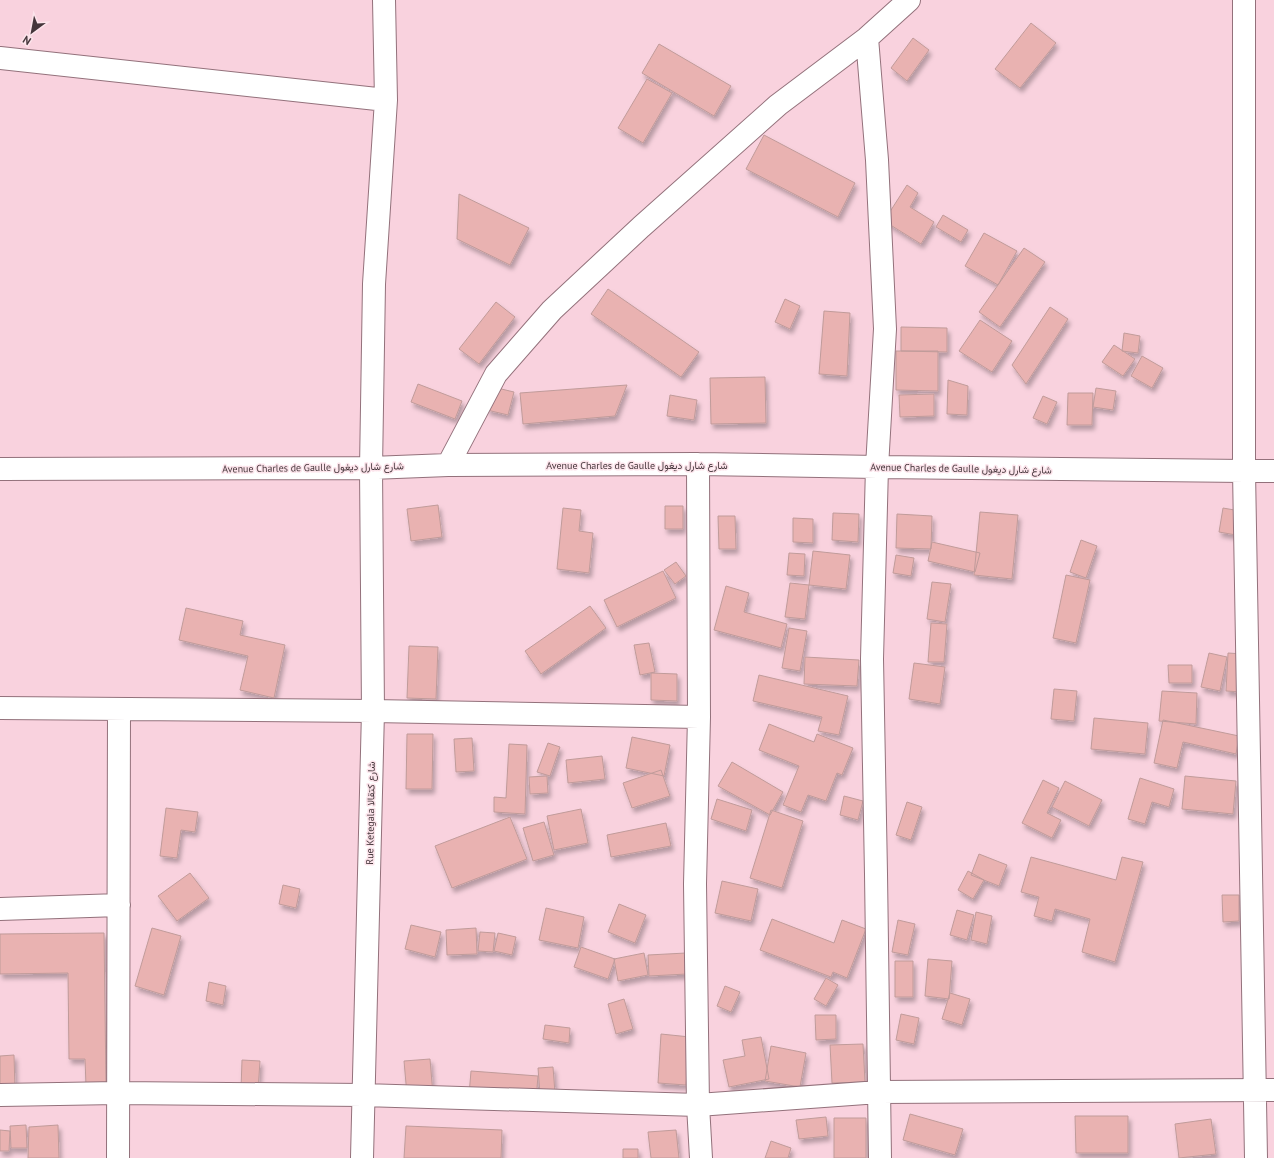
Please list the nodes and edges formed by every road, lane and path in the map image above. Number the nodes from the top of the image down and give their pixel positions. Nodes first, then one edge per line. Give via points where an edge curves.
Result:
1 (384, 0) edge
2 (906, 0) edge
3 (1244, 0) edge
4 (866, 38) junction
5 (0, 58) edge
6 (386, 100) junction
7 (698, 464) junction
8 (448, 465) junction
9 (876, 467) junction
10 (371, 468) junction
11 (0, 470) edge
12 (1274, 471) edge
13 (1244, 472) junction
14 (0, 708) edge
15 (119, 708) junction
16 (373, 711) junction
17 (699, 717) junction
18 (119, 905) junction
19 (0, 909) edge
20 (1265, 1090) edge
21 (879, 1092) junction
22 (117, 1093) junction
23 (0, 1094) edge
24 (363, 1095) junction
25 (698, 1105) junction
26 (118, 1158) edge
27 (362, 1158) edge
28 (701, 1158) edge
29 (880, 1158) edge
30 (1256, 1158) edge

1 - 6 street, Rue Ketegala شارع كتقالا
2 - 4 street
3 - 13 street
4 - 8 street via 778,105 552,310 496,374
4 - 9 street via 877,160 885,329
5 - 6 street
6 - 10 street, Rue Ketegala شارع كتقالا via 374,284
7 - 8 street, Avenue Charles de Gaulle شارع شارل ديغول
7 - 9 street, Avenue Charles de Gaulle شارع شارل ديغول
7 - 17 street
8 - 10 street, Avenue Charles de Gaulle شارع شارل ديغول
9 - 13 street, Avenue Charles de Gaulle شارع شارل ديغول
9 - 21 street via 872,659
10 - 11 street, Avenue Charles de Gaulle شارع شارل ديغول
10 - 16 street, Rue Ketegala شارع كتقالا
12 - 13 street, Avenue Charles de Gaulle شارع شارل ديغول
13 - 20 street
14 - 15 street
15 - 16 street
15 - 18 street
16 - 17 street
16 - 24 street, Rue Ketegala شارع كتقالا
17 - 25 street via 695,884
18 - 19 street
18 - 22 street
20 - 21 street
20 - 30 street
21 - 25 street
21 - 29 street
22 - 23 street
22 - 24 street
22 - 26 street
24 - 25 street
24 - 27 street, Rue Ketegala شارع كتقالا
25 - 28 street

